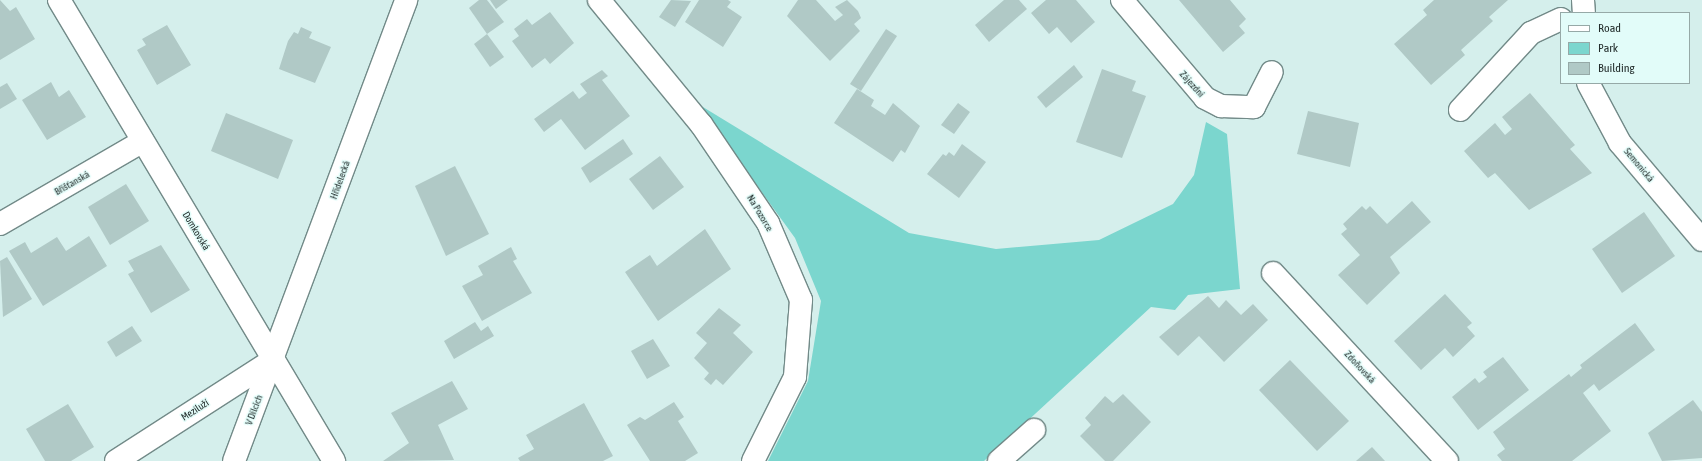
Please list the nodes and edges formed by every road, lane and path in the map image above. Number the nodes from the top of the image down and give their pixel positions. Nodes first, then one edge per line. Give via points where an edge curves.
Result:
1 (59, 0) edge
2 (406, 0) edge
3 (599, 0) edge
4 (1122, 0) edge
5 (1560, 20) edge
6 (1272, 72) dead end
7 (1589, 84) edge
8 (1460, 110) dead end
9 (143, 141) junction
10 (0, 224) edge
11 (1702, 240) edge
12 (1273, 273) dead end
13 (274, 359) junction
14 (1034, 430) dead end
15 (116, 461) edge
16 (234, 461) edge
17 (334, 461) edge
18 (753, 461) edge
19 (999, 461) edge
20 (1447, 461) edge

1 - 9 street, Domkovská
2 - 13 street, Hřídelecká
3 - 18 street, Na Pozorce via 701,124 768,223 801,300 795,377
4 - 6 street, Zájezdní via 1205,98 1221,106 1254,107
5 - 8 street via 1531,33
7 - 11 street, Semonická via 1620,143
9 - 10 street, Bříšťanská
9 - 13 street, Domkovská
12 - 20 street, Zdoňovská
13 - 15 street, Meziluží
13 - 16 street, V Dílcích
13 - 17 street, Domkovská
14 - 19 street

